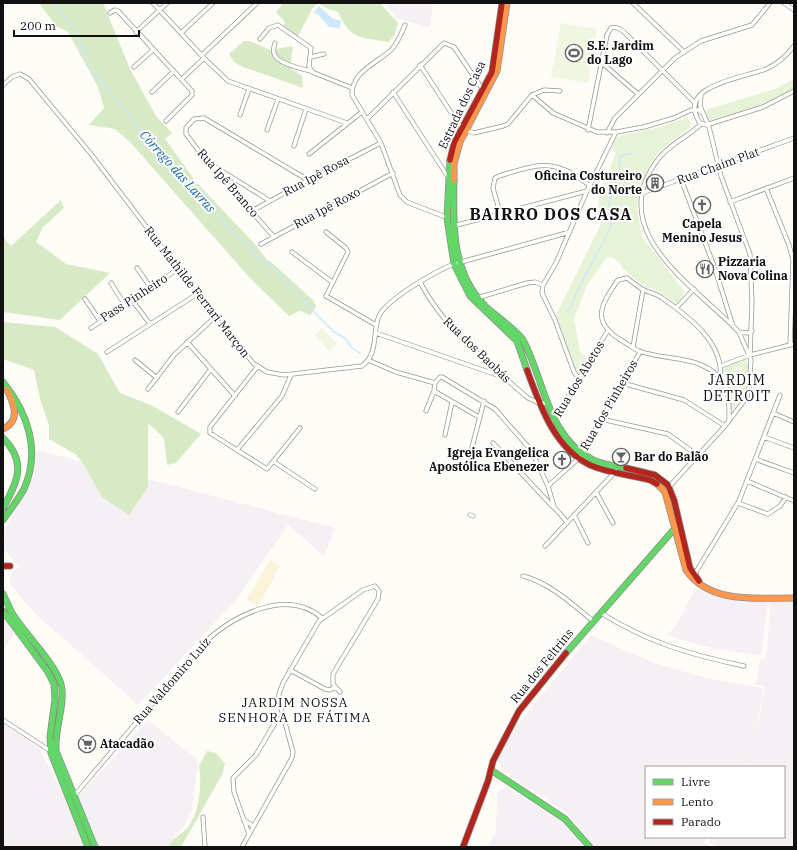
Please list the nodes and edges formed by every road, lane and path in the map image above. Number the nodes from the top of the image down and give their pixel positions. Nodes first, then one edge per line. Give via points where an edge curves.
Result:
1 (153, 3) edge
2 (167, 3) edge
3 (213, 3) edge
4 (257, 3) edge
5 (502, 3) edge
6 (506, 3) edge
7 (633, 3) edge
8 (770, 3) edge
9 (784, 3) edge
10 (159, 10) junction
11 (794, 10) edge
12 (110, 12) dead end
13 (405, 25) dead end
14 (136, 32) junction
15 (181, 33) junction
16 (260, 39) dead end
17 (274, 43) dead end
18 (794, 46) edge
19 (153, 50) junction
20 (683, 51) junction
21 (324, 54) dead end
22 (498, 56) junction
23 (203, 57) junction
24 (310, 57) junction
25 (602, 63) junction
26 (420, 65) junction
27 (134, 67) dead end
28 (662, 68) junction
29 (174, 71) junction
30 (312, 72) junction
31 (182, 79) junction
32 (3, 85) edge
33 (352, 88) junction
34 (249, 89) junction
35 (560, 91) dead end
36 (794, 91) edge
37 (152, 92) dead end
38 (393, 92) junction
39 (485, 92) junction
40 (638, 94) junction
41 (532, 95) junction
42 (701, 95) junction
43 (278, 99) junction
44 (695, 103) junction
45 (306, 109) junction
46 (694, 109) junction
47 (362, 112) junction
48 (686, 112) junction
49 (702, 113) junction
50 (695, 114) junction
51 (240, 115) dead end
52 (366, 119) junction
53 (166, 121) dead end
54 (347, 123) junction
55 (701, 124) junction
56 (708, 125) junction
57 (267, 130) dead end
58 (464, 130) junction
59 (588, 130) junction
60 (607, 132) junction
61 (616, 132) junction
62 (794, 138) edge
63 (381, 143) junction
64 (294, 146) dead end
65 (309, 154) dead end
66 (718, 166) junction
67 (213, 167) junction
68 (393, 173) junction
69 (448, 177) junction
70 (580, 177) junction
71 (794, 178) edge
72 (681, 179) junction
73 (308, 180) junction
74 (454, 180) junction
75 (592, 180) junction
76 (590, 186) junction
77 (766, 188) junction
78 (587, 191) junction
79 (642, 194) junction
80 (270, 201) junction
81 (730, 202) junction
82 (252, 211) junction
83 (500, 214) junction
84 (450, 219) junction
85 (450, 226) junction
86 (326, 232) dead end
87 (570, 232) junction
88 (274, 237) junction
89 (261, 244) dead end
90 (292, 252) dead end
91 (457, 264) junction
92 (137, 268) dead end
93 (178, 269) junction
94 (332, 282) junction
95 (420, 282) junction
96 (111, 283) dead end
97 (543, 286) junction
98 (151, 288) junction
99 (694, 289) junction
100 (643, 290) junction
101 (197, 294) junction
102 (475, 298) junction
103 (85, 299) dead end
104 (132, 300) junction
105 (125, 304) junction
106 (677, 308) junction
107 (215, 317) junction
108 (100, 321) junction
109 (150, 324) junction
110 (732, 324) junction
111 (376, 325) junction
112 (91, 328) dead end
113 (607, 332) junction
114 (739, 332) junction
115 (750, 332) junction
116 (376, 333) junction
117 (187, 342) junction
118 (792, 344) edge
119 (633, 347) junction
120 (107, 352) dead end
121 (640, 352) junction
122 (750, 355) junction
123 (135, 360) dead end
124 (368, 360) junction
125 (489, 363) junction
126 (258, 366) junction
127 (721, 366) junction
128 (211, 369) junction
129 (485, 370) junction
130 (291, 375) junction
131 (504, 377) junction
132 (156, 378) junction
133 (579, 379) junction
134 (720, 379) junction
135 (3, 383) edge
136 (435, 383) junction
137 (622, 383) junction
138 (148, 389) dead end
139 (434, 391) junction
140 (780, 395) dead end
141 (235, 396) junction
142 (484, 401) junction
143 (452, 402) junction
144 (542, 403) junction
145 (426, 411) dead end
146 (178, 412) dead end
147 (773, 413) junction
148 (479, 417) junction
149 (601, 419) junction
150 (729, 421) junction
151 (551, 422) junction
152 (794, 422) edge
153 (725, 426) junction
154 (6, 428) edge
155 (300, 428) dead end
156 (445, 435) dead end
157 (764, 437) junction
158 (3, 438) edge
159 (492, 443) dead end
160 (794, 448) edge
161 (237, 450) junction
162 (580, 455) junction
163 (698, 455) junction
164 (469, 459) dead end
165 (755, 459) junction
166 (274, 462) junction
167 (617, 469) junction
168 (794, 474) edge
169 (747, 481) junction
170 (548, 486) junction
171 (315, 488) dead end
172 (667, 490) junction
173 (596, 492) junction
174 (786, 497) junction
175 (794, 500) edge
176 (738, 504) junction
177 (554, 507) junction
178 (3, 508) edge
179 (574, 515) junction
180 (3, 520) edge
181 (567, 522) junction
182 (613, 523) dead end
183 (681, 524) junction
184 (675, 528) junction
185 (588, 543) dead end
186 (545, 546) dead end
187 (3, 566) edge
188 (10, 566) dead end
189 (695, 575) junction
190 (523, 576) dead end
191 (3, 594) edge
192 (794, 597) edge
193 (3, 611) edge
194 (601, 613) junction
195 (322, 618) junction
196 (593, 621) junction
197 (744, 666) dead end
198 (290, 670) junction
199 (335, 687) junction
200 (340, 692) dead end
201 (283, 717) junction
202 (3, 720) edge
203 (54, 752) junction
204 (491, 770) junction
205 (74, 795) junction
206 (69, 800) junction
207 (203, 817) dead end
208 (244, 820) junction
209 (253, 826) junction
210 (249, 834) junction
211 (88, 847) edge
212 (95, 847) edge
213 (205, 847) edge
214 (242, 847) edge
215 (463, 847) edge
216 (590, 847) edge

1 - 10 street
2 - 10 street
3 - 15 street
4 - 23 street
5 - 22 main road, Estrada dos Casa
6 - 22 main road, Estrada dos Casa
7 - 20 street
8 - 20 street via 752,25 701,41
9 - 11 street
10 - 14 street
10 - 15 street
12 - 14 street via 118,11
13 - 33 street via 392,49 362,72
14 - 19 street
15 - 23 street
16 - 24 street via 269,28 278,25 311,48
17 - 30 street via 276,58
18 - 42 street via 783,58 768,68 719,83
19 - 27 street
19 - 29 street
20 - 28 street
21 - 24 street
22 - 39 main road, Estrada dos Casa via 494,78
23 - 31 street
23 - 34 street via 228,81
24 - 30 street via 309,68
25 - 28 street via 609,30 617,28 627,34
25 - 40 street
25 - 59 street
26 - 38 street
26 - 39 street via 444,43 454,47
26 - 58 street
28 - 40 street
28 - 44 street
29 - 31 street
29 - 37 street
30 - 33 street
31 - 53 street via 191,89 192,95
32 - 93 street, Rua Mathilde Ferrari Marçon via 16,75 23,74 29,79 91,154
33 - 47 street via 352,95
34 - 43 street
34 - 51 street
35 - 41 street via 544,90
36 - 56 street via 763,107
38 - 52 street
38 - 69 street
39 - 58 main road, Estrada dos Casa
40 - 60 street via 615,118
41 - 58 street via 508,124 478,132
41 - 59 street via 552,113
42 - 44 street
42 - 49 street
43 - 45 street
43 - 57 street
44 - 46 street
45 - 54 street
45 - 64 street
46 - 48 street
46 - 49 street
46 - 50 street
47 - 52 street
47 - 54 street
48 - 50 street
48 - 61 street via 644,127
49 - 56 street
50 - 55 street
52 - 63 street
54 - 65 street
55 - 56 street
55 - 79 street via 666,150 652,169
56 - 66 street
58 - 69 main road, Estrada dos Casa via 452,150
58 - 74 main road, Estrada dos Casa via 457,150
59 - 60 street
60 - 61 street
61 - 75 street
62 - 66 street, Rua Chaim Plat
63 - 68 street
63 - 73 street, Rua Ipê Rosa
66 - 72 street, Rua Chaim Plat
66 - 81 street
67 - 73 street, Rua Ipê Branco via 186,134 186,128 194,119 204,118
67 - 80 street
67 - 82 street, Rua Ipê Branco
68 - 84 street via 400,195 407,202
68 - 88 street, Rua Ipê Roxo
69 - 74 street
69 - 84 main road, Estrada dos Casa
70 - 75 street
70 - 76 street
70 - 83 street via 562,167 543,165 499,176 495,178 493,188
71 - 77 street
72 - 79 street, Rua Chaim Plat
72 - 110 street via 721,285
73 - 80 street, Rua Ipê Rosa
74 - 84 main road, Estrada dos Casa
75 - 76 street
76 - 78 street
77 - 81 street
77 - 118 street via 793,260
78 - 83 street
78 - 87 street
79 - 99 street via 640,212 648,237
80 - 82 street, Rua Ipê Rosa
81 - 115 street via 750,254
82 - 88 street, Rua Ipê Branco
83 - 85 street
84 - 85 main road, Estrada dos Casa
85 - 91 main road, Estrada dos Casa
86 - 94 street via 348,251
87 - 91 street
87 - 97 street
88 - 89 street, Rua Ipê Roxo
90 - 94 street
91 - 95 street via 440,269
91 - 102 main road, Estrada dos Casa
92 - 98 street
93 - 98 street, Pass Pinheiro
93 - 101 street, Rua Mathilde Ferrari Marçon
94 - 111 street via 326,294 327,298
95 - 111 street via 384,307
95 - 125 street, Rua dos Baobás via 452,330
96 - 105 street
97 - 102 street via 535,282 527,283
97 - 133 street via 542,295
98 - 104 street, Pass Pinheiro
99 - 106 street
99 - 110 street
100 - 106 street via 661,297
100 - 113 street via 627,278 618,280 604,301 602,310 602,321
100 - 119 street
101 - 107 street, Rua Mathilde Ferrari Marçon
101 - 109 street
102 - 144 main road, Estrada dos Casa via 525,344
103 - 108 street
104 - 105 street, Pass Pinheiro
104 - 109 street
105 - 108 street, Pass Pinheiro
106 - 127 street via 711,341
107 - 117 street
107 - 126 street, Rua Mathilde Ferrari Marçon
108 - 112 street, Pass Pinheiro
109 - 120 street
110 - 114 street
111 - 116 street
113 - 119 street
113 - 133 street, Rua dos Abetos
114 - 115 street
114 - 122 street
115 - 122 street
116 - 124 street
116 - 129 street
117 - 128 street
117 - 132 street
118 - 122 street
119 - 121 street
121 - 134 street via 690,360 704,366
121 - 137 street, Rua dos Pinheiros
122 - 127 street
122 - 150 street via 751,370 746,397
123 - 132 street
124 - 130 street, Rua Mathilde Ferrari Marçon via 360,367
124 - 136 street via 396,372
125 - 129 street
125 - 131 street, Rua dos Baobás
126 - 130 street, Rua Mathilde Ferrari Marçon via 274,374
126 - 141 street
127 - 134 street
128 - 141 street
128 - 146 street
129 - 131 street
130 - 161 street via 282,396
131 - 144 street, Rua dos Baobás via 528,398
132 - 138 street
133 - 151 street, Rua dos Abetos
134 - 150 street via 727,392
135 - 154 main road via 14,406 15,417
135 - 180 main road via 15,397 24,416 32,451 27,482
136 - 139 street
136 - 142 street via 442,377
137 - 149 street, Rua dos Pinheiros
137 - 153 street via 684,400
139 - 143 street
139 - 145 street
140 - 147 street
141 - 161 street via 209,429 210,433
142 - 148 street
142 - 170 street via 498,412 529,448
143 - 148 street
143 - 156 street
144 - 151 main road, Estrada dos Casa
147 - 152 street
147 - 157 street
148 - 164 street
149 - 162 street, Rua dos Pinheiros
149 - 163 street via 664,432 675,437
150 - 153 street
151 - 162 main road, Estrada dos Casa
153 - 163 street
155 - 166 street
157 - 160 street
157 - 165 street
158 - 178 main road via 13,449 19,470 16,486
159 - 177 street
161 - 166 street via 266,469
162 - 167 main road, Estrada dos Casa
162 - 170 street, Rua dos Pinheiros
163 - 172 street
165 - 168 street
165 - 169 street
166 - 171 street
167 - 172 main road, Estrada dos Casa via 650,480
167 - 173 street
169 - 174 street
169 - 176 street
170 - 177 street
172 - 183 main road
172 - 184 main road
173 - 179 street
173 - 182 street
174 - 175 street
174 - 176 street via 780,506 768,514
176 - 189 street
177 - 181 street
179 - 181 street
179 - 185 street
181 - 186 street
183 - 184 main road, Rua dos Feltrins
183 - 189 main road
184 - 192 main road via 689,576 702,587 715,593 733,596
184 - 194 main road, Rua dos Feltrins
187 - 188 main road
189 - 192 main road via 711,588
190 - 196 street via 551,588
191 - 203 main road via 12,613 50,664 61,684
193 - 203 main road via 53,682 55,700 50,737
194 - 196 main road, Rua dos Feltrins
194 - 197 street via 624,628 669,647
195 - 198 street
195 - 199 street via 366,588 373,586 378,590 377,601 333,674
195 - 205 street, Rua Valdomiro Luíz via 306,609 287,604 241,616 225,625 201,646
196 - 204 main road, Rua dos Feltrins via 519,711 498,749
198 - 199 street via 325,689
198 - 201 street via 279,694
199 - 200 street
201 - 208 street via 276,721 256,755 233,778 234,792
201 - 209 street via 293,752 292,760
202 - 203 street
203 - 205 main road
203 - 206 main road
204 - 215 main road, Rua dos Feltrins
204 - 216 main road via 565,819
205 - 206 street, Rua Valdomiro Luíz
205 - 212 main road
206 - 211 main road
207 - 213 street
208 - 209 street
208 - 210 street
209 - 210 street
210 - 214 street

